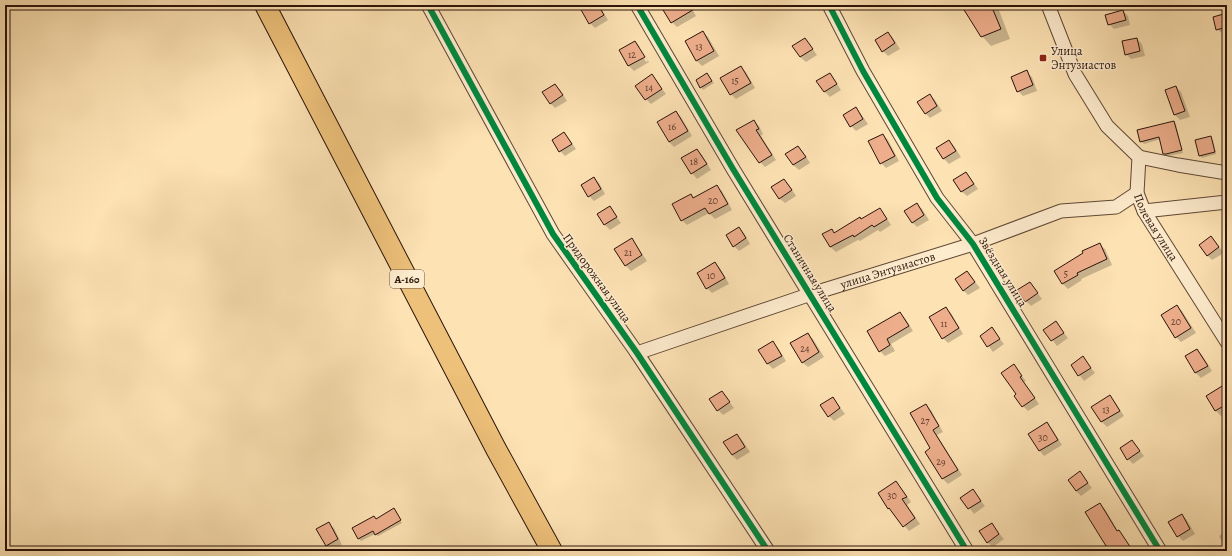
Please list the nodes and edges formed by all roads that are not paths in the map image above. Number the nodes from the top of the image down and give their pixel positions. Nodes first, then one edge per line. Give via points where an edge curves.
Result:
1 (265, 5) edge
2 (274, 5) edge
3 (428, 5) edge
4 (637, 5) edge
5 (829, 5) edge
6 (1048, 5) edge
7 (1139, 157) junction
8 (1227, 173) edge
9 (1137, 193) junction
10 (1227, 202) edge
11 (1144, 211) junction
12 (973, 244) junction
13 (811, 294) junction
14 (1227, 342) edge
15 (637, 353) junction
16 (552, 551) edge
17 (559, 551) edge
18 (768, 551) edge
19 (967, 551) edge
20 (1160, 551) edge

1 - 16 highway, А-160 via 496,449
2 - 17 highway, А-160
3 - 15 street, Придорожная улица via 553,234
4 - 13 street, Станичная улица via 733,169
5 - 12 street, Звёздная улица via 863,70 937,198
6 - 7 street via 1075,74 1107,126
7 - 8 street
7 - 9 street, Полевая улица
9 - 11 street, Полевая улица
9 - 12 street, улица Энтузиастов via 1116,207 1061,210
10 - 11 street
11 - 14 street, Полевая улица
12 - 13 street, улица Энтузиастов
12 - 20 street, Звёздная улица
13 - 15 street, улица Энтузиастов
13 - 19 street, Станичная улица
15 - 18 street, Придорожная улица

